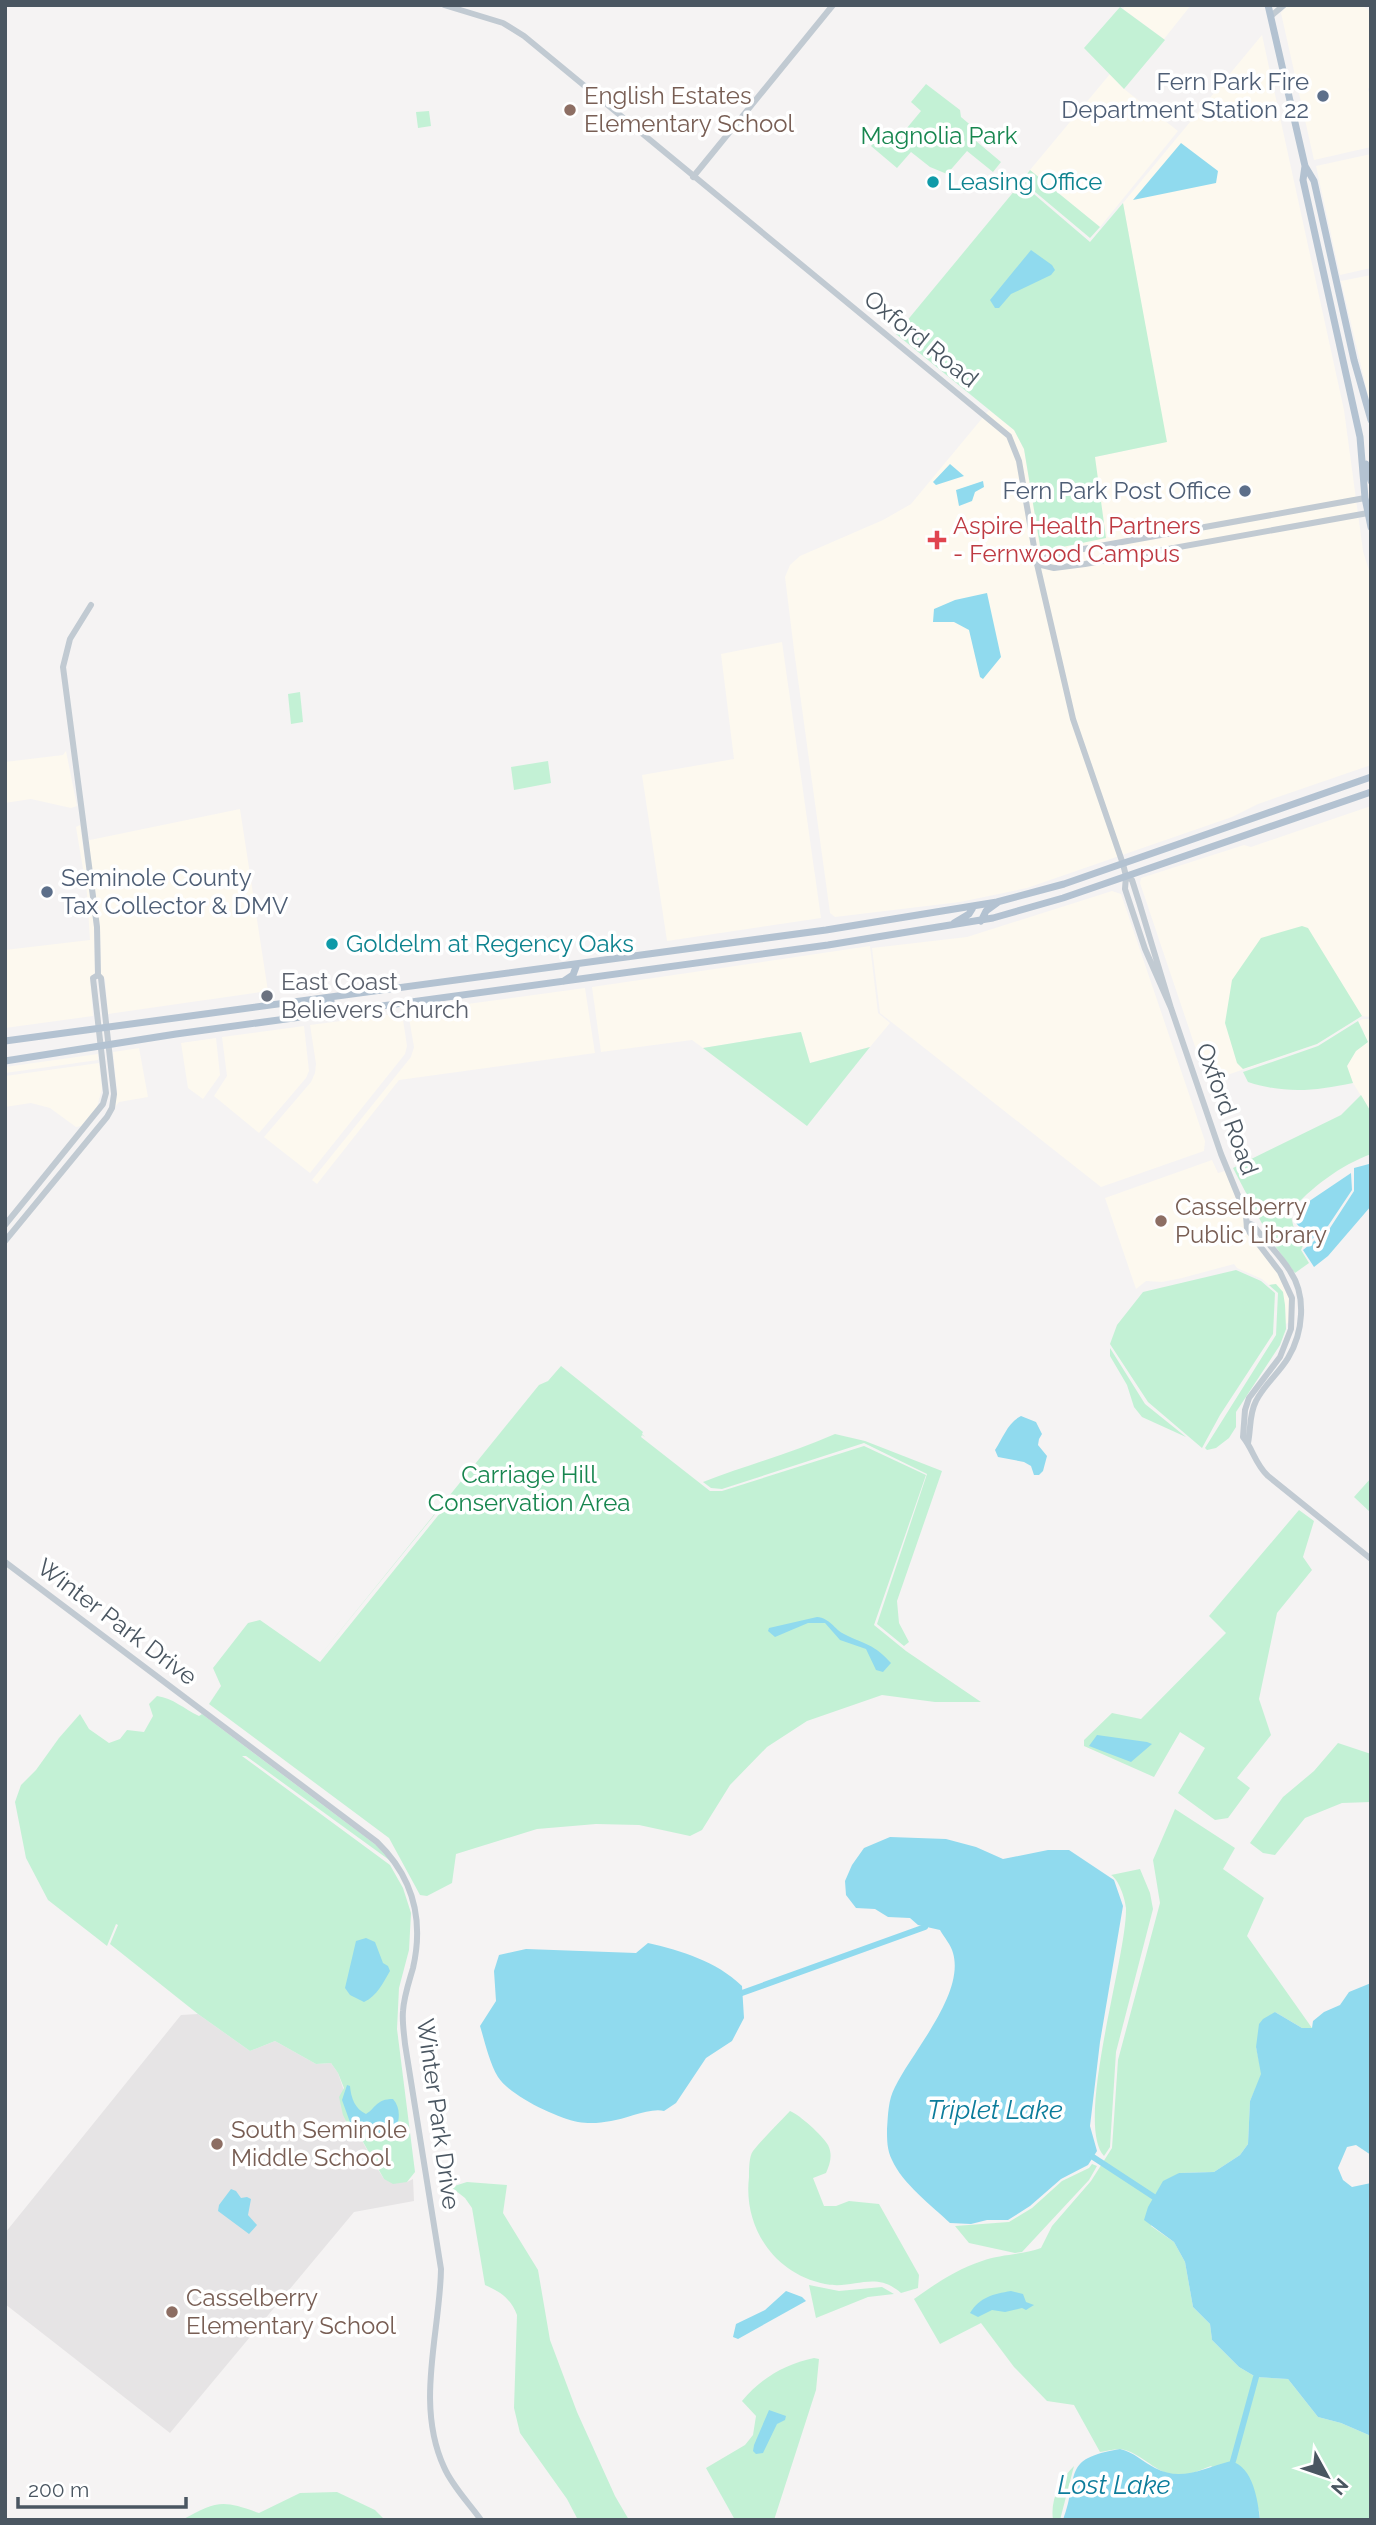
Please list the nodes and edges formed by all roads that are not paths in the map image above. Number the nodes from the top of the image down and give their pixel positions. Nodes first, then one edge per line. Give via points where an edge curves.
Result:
1 (444, 5) edge
2 (833, 5) edge
3 (1268, 5) edge
4 (1284, 5) edge
5 (1271, 16) junction
6 (1305, 166) junction
7 (693, 177) junction
8 (1371, 420) edge
9 (1361, 446) junction
10 (1371, 481) edge
11 (1365, 498) junction
12 (1298, 510) junction
13 (1368, 513) junction
14 (1263, 516) junction
15 (1236, 521) junction
16 (1301, 525) junction
17 (1371, 527) edge
18 (1266, 532) junction
19 (1239, 536) junction
20 (1111, 543) junction
21 (1114, 558) junction
22 (1037, 564) junction
23 (91, 605) dead end
24 (1371, 777) edge
25 (1371, 792) edge
26 (1123, 864) junction
27 (1126, 876) junction
28 (997, 902) junction
29 (974, 906) junction
30 (981, 921) junction
31 (947, 927) junction
32 (607, 960) junction
33 (577, 964) junction
34 (98, 975) junction
35 (587, 978) junction
36 (563, 982) junction
37 (344, 996) junction
38 (299, 1002) junction
39 (306, 1017) junction
40 (272, 1021) junction
41 (107, 1028) junction
42 (98, 1030) junction
43 (5, 1042) edge
44 (110, 1044) junction
45 (100, 1046) junction
46 (5, 1061) edge
47 (106, 1093) junction
48 (114, 1094) junction
49 (5, 1225) edge
50 (5, 1241) edge
51 (1371, 1559) edge
52 (5, 1562) edge
53 (481, 2520) edge

1 - 7 street, Oxford Road via 513,29
2 - 7 street
3 - 5 main road
4 - 5 street
5 - 6 main road
6 - 8 main road via 1314,181
6 - 9 main road via 1303,180
7 - 22 street, Oxford Road via 1009,436 1019,461
9 - 10 main road
9 - 11 main road
11 - 12 street
11 - 13 main road
12 - 14 street
12 - 16 street
13 - 16 street
13 - 17 main road
14 - 15 street
14 - 18 street
15 - 19 street
15 - 20 street
16 - 18 street
18 - 19 street
19 - 21 street
20 - 21 street
20 - 22 street via 1050,555
21 - 22 street via 1054,568
22 - 26 street, Oxford Road via 1073,719
23 - 34 street via 70,639 63,667 97,927
24 - 26 main road
25 - 27 main road
26 - 27 street, Oxford Road
26 - 28 main road
27 - 30 main road
27 - 51 street, Oxford Road via 1125,889 1145,949 1171,1008 1247,1229 1285,1280 1292,1298 1291,1329 1280,1357 1255,1388 1245,1410 1243,1437 1261,1470
28 - 29 main road
28 - 30 main road
29 - 31 main road
29 - 32 main road
30 - 31 main road
31 - 35 main road
32 - 33 main road
32 - 35 main road
33 - 36 main road via 573,975
33 - 37 main road
34 - 41 street
34 - 42 street via 93,978
35 - 36 main road
36 - 39 main road
37 - 38 main road
37 - 39 main road via 317,1006
38 - 40 main road via 294,1013
38 - 41 main road
39 - 40 main road
40 - 44 main road
41 - 42 main road
41 - 44 street
42 - 43 main road
42 - 45 street
44 - 45 main road
44 - 48 street
45 - 46 main road
45 - 47 street
47 - 48 street
47 - 49 street via 99,1111
48 - 50 street via 107,1116
52 - 53 street, Winter Park Drive via 377,1842 403,1875 415,1905 417,1930 403,2012 405,2044 441,2269 431,2356 433,2429 444,2467

